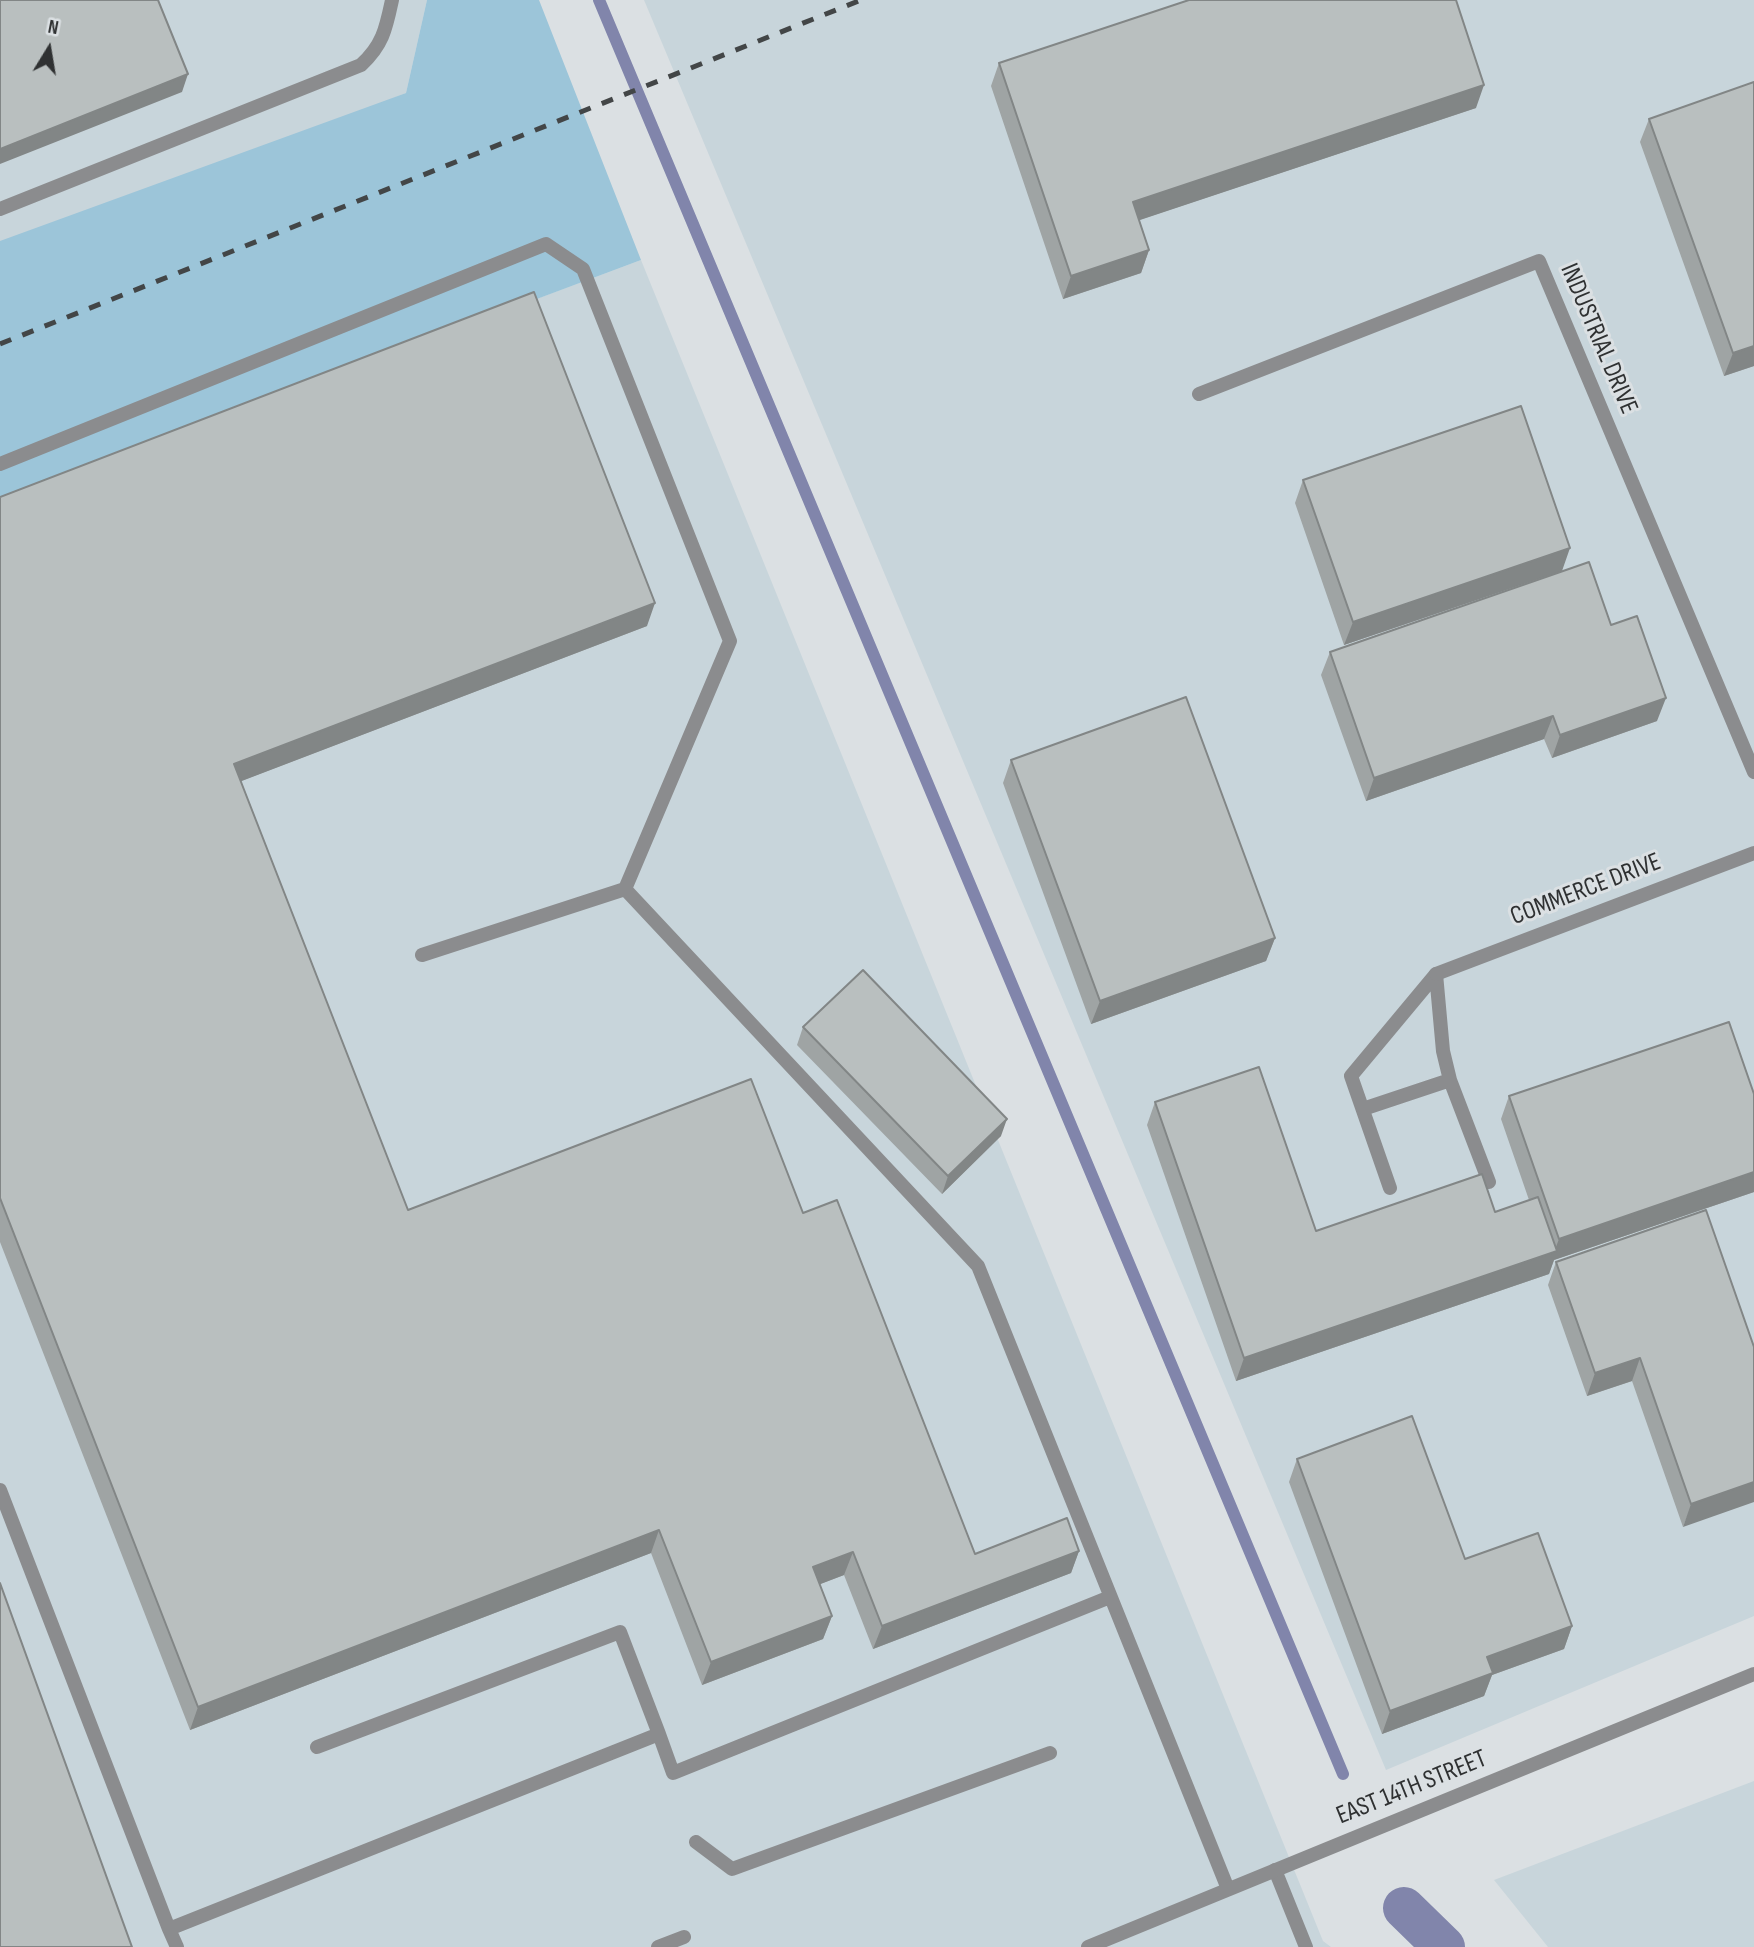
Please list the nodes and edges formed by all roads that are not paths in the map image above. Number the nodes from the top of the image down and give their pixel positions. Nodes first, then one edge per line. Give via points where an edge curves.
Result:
1 (392, 0) edge
2 (0, 209) edge
3 (1199, 394) dead end
4 (0, 464) edge
5 (1754, 772) edge
6 (1754, 853) edge
7 (625, 889) junction
8 (422, 956) dead end
9 (1436, 974) junction
10 (1451, 1080) junction
11 (1363, 1109) junction
12 (1489, 1182) dead end
13 (1390, 1188) dead end
14 (0, 1490) edge
15 (1110, 1597) junction
16 (1754, 1674) edge
17 (659, 1734) junction
18 (317, 1747) dead end
19 (1049, 1752) dead end
20 (696, 1842) dead end
21 (1275, 1870) junction
22 (1228, 1889) junction
23 (169, 1929) junction
24 (684, 1937) dead end
25 (177, 1947) edge
26 (658, 1947) edge
27 (1088, 1947) edge
28 (1306, 1947) edge

1 - 2 street via 384,35 361,65
3 - 5 street, INDUSTRIAL DRIVE via 1539,261
4 - 7 street via 546,244 583,269 730,641
6 - 9 street, COMMERCE DRIVE
7 - 8 street
7 - 15 street via 978,1266
9 - 10 street via 1443,1051
9 - 11 street via 1351,1076
10 - 11 street
10 - 12 street
11 - 13 street
14 - 23 street
15 - 17 street via 673,1773
15 - 22 street
16 - 21 street, EAST 14TH STREET
17 - 18 street via 620,1632
17 - 23 street
19 - 20 street via 732,1869
21 - 22 street, EAST 14TH STREET
21 - 28 street
22 - 27 street, EAST 14TH STREET
23 - 25 street
24 - 26 street

